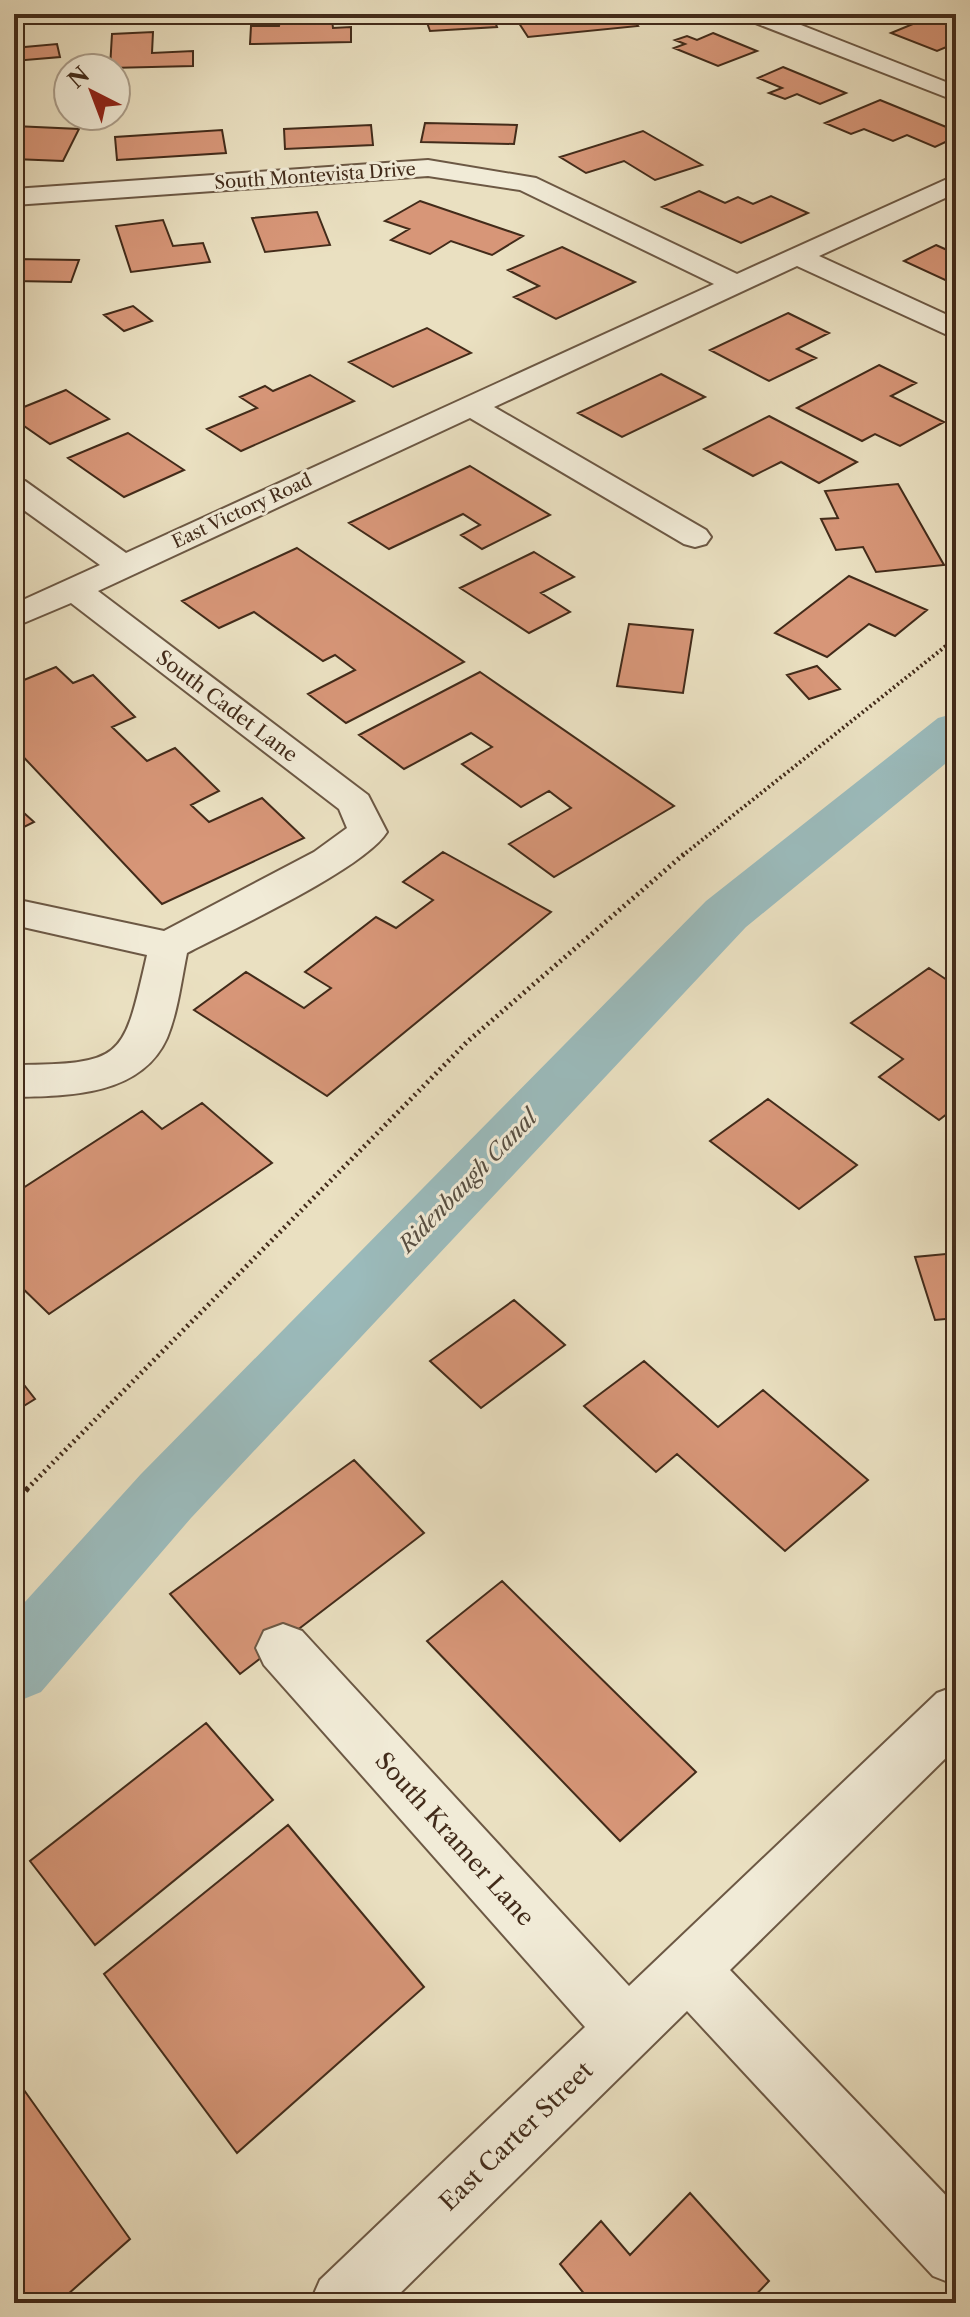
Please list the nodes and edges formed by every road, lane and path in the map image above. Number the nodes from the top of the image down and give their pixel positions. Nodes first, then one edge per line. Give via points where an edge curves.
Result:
1 (753, 14) edge
2 (956, 94) edge
3 (956, 183) edge
4 (14, 197) edge
5 (797, 256) junction
6 (736, 284) junction
7 (956, 330) edge
8 (471, 406) junction
9 (14, 488) edge
10 (695, 537) dead end
11 (122, 566) junction
12 (74, 589) junction
13 (14, 617) edge
14 (956, 638) edge
15 (14, 912) edge
16 (169, 946) junction
17 (14, 1081) edge
18 (14, 1502) edge
19 (283, 1648) dead end
20 (956, 1711) edge
21 (688, 1969) junction
22 (627, 2029) junction
23 (956, 2253) edge
24 (343, 2303) edge

1 - 2 street
3 - 5 street, East Victory Road
4 - 6 street, South Montevista Drive via 428,168 527,183
5 - 6 street, East Victory Road
5 - 7 street
6 - 8 street, East Victory Road
8 - 10 street
8 - 11 street, East Victory Road
9 - 11 street
11 - 12 street, East Victory Road
12 - 13 street, East Victory Road
12 - 16 street, South Cadet Lane via 355,803 368,832 328,861
14 - 18 path via 722,821 467,1042
15 - 16 street
16 - 17 street via 143,1044 118,1067 78,1079
19 - 22 street, South Kramer Lane
20 - 21 street, East Carter Street
21 - 22 street, East Carter Street
21 - 23 street
22 - 24 street, East Carter Street

